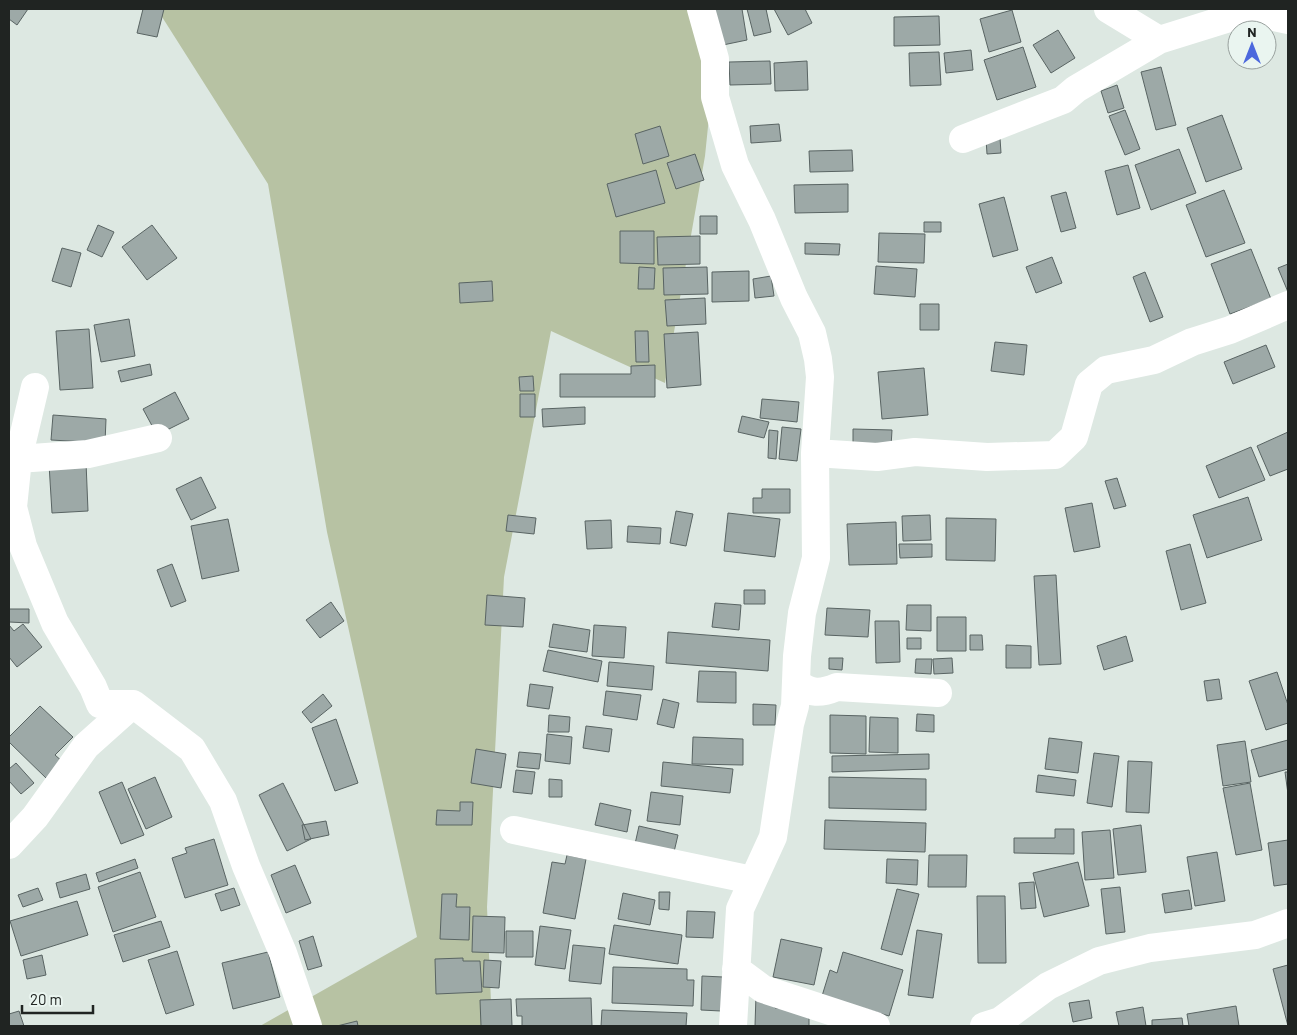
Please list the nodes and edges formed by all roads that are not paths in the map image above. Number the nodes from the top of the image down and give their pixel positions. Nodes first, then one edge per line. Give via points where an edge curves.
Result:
1 (700, 9) edge
2 (1108, 9) edge
3 (1288, 20) edge
4 (1159, 40) junction
5 (963, 140) dead end
6 (1288, 305) edge
7 (35, 387) dead end
8 (158, 438) dead end
9 (815, 453) junction
10 (18, 459) junction
11 (20, 570) edge
12 (797, 683) junction
13 (938, 693) dead end
14 (133, 704) junction
15 (514, 830) dead end
16 (9, 845) edge
17 (752, 880) junction
18 (1288, 923) edge
19 (736, 969) junction
20 (308, 1026) edge
21 (734, 1026) edge
22 (876, 1026) edge
23 (984, 1026) edge

1 - 9 street via 715,59 715,97 735,165 812,333 820,377
2 - 4 street
3 - 4 street via 1249,12
4 - 5 street via 1063,100
6 - 9 street via 1154,360 1106,370 1088,384 1074,437 1055,455 987,457 915,452 877,457
7 - 10 street
8 - 10 street via 88,454
9 - 12 street via 816,558 802,613
10 - 11 street via 13,507 23,546
11 - 14 street via 55,623 100,704
12 - 13 street via 808,692 823,693 836,687
12 - 17 street via 773,837
14 - 16 street via 86,746 35,817
14 - 20 street via 192,748 222,801 283,953
15 - 17 street
17 - 19 street via 740,910
18 - 23 street via 1255,936 1150,948 1099,961 1048,986 1000,1022
19 - 21 street
19 - 22 street via 763,989

